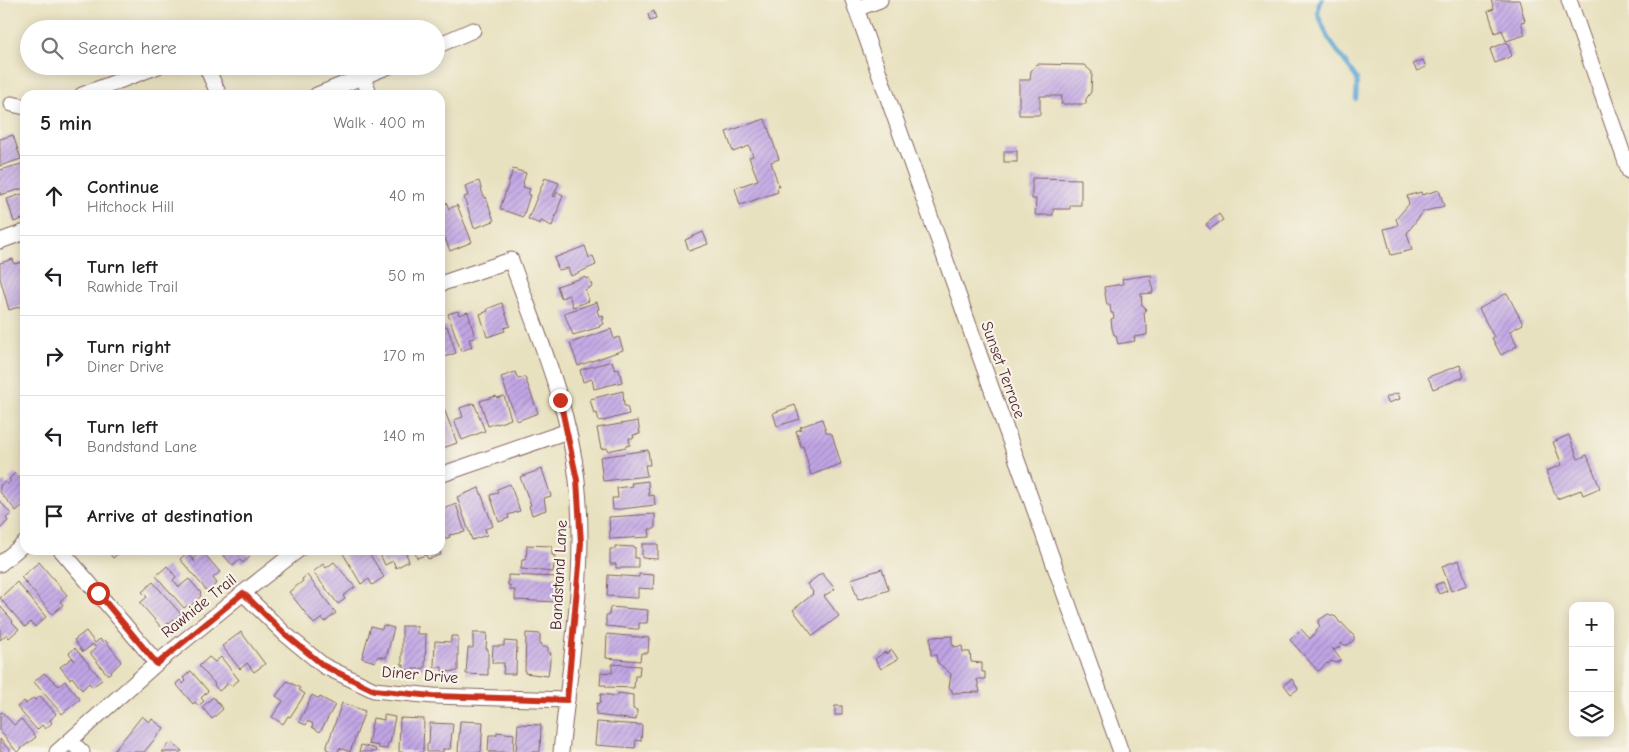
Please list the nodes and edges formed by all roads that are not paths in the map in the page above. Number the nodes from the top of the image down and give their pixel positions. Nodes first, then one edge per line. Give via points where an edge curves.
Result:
1 (880, 0) edge
2 (1569, 0) edge
3 (855, 4) edge
4 (473, 30) dead end
5 (445, 42) edge
6 (134, 75) edge
7 (210, 75) edge
8 (369, 75) edge
9 (364, 77) junction
10 (95, 90) edge
11 (217, 90) edge
12 (330, 90) edge
13 (368, 90) edge
14 (1629, 171) edge
15 (20, 234) edge
16 (0, 241) edge
17 (445, 282) edge
18 (568, 431) junction
19 (445, 473) edge
20 (20, 547) edge
21 (65, 555) edge
22 (292, 555) edge
23 (0, 564) edge
24 (243, 593) junction
25 (157, 664) junction
26 (567, 700) junction
27 (70, 741) junction
28 (57, 752) edge
29 (82, 752) edge
30 (561, 752) edge
31 (1121, 752) edge

1 - 3 street
2 - 14 street
3 - 31 street, Sunset Terrace
4 - 5 street
6 - 10 street
7 - 11 street
8 - 9 street
9 - 12 street
9 - 13 street
15 - 16 street
17 - 18 street, Bandstand Lane via 511,260
18 - 19 street
18 - 26 street, Bandstand Lane via 577,480 581,543
20 - 23 street
21 - 25 street
22 - 24 street, Rawhide Trail
24 - 25 street, Rawhide Trail
24 - 26 street, Diner Drive via 324,666 374,690 432,696
25 - 27 street, Rawhide Trail
26 - 30 street, Bandstand Lane
27 - 28 street, Rawhide Trail
27 - 29 street

